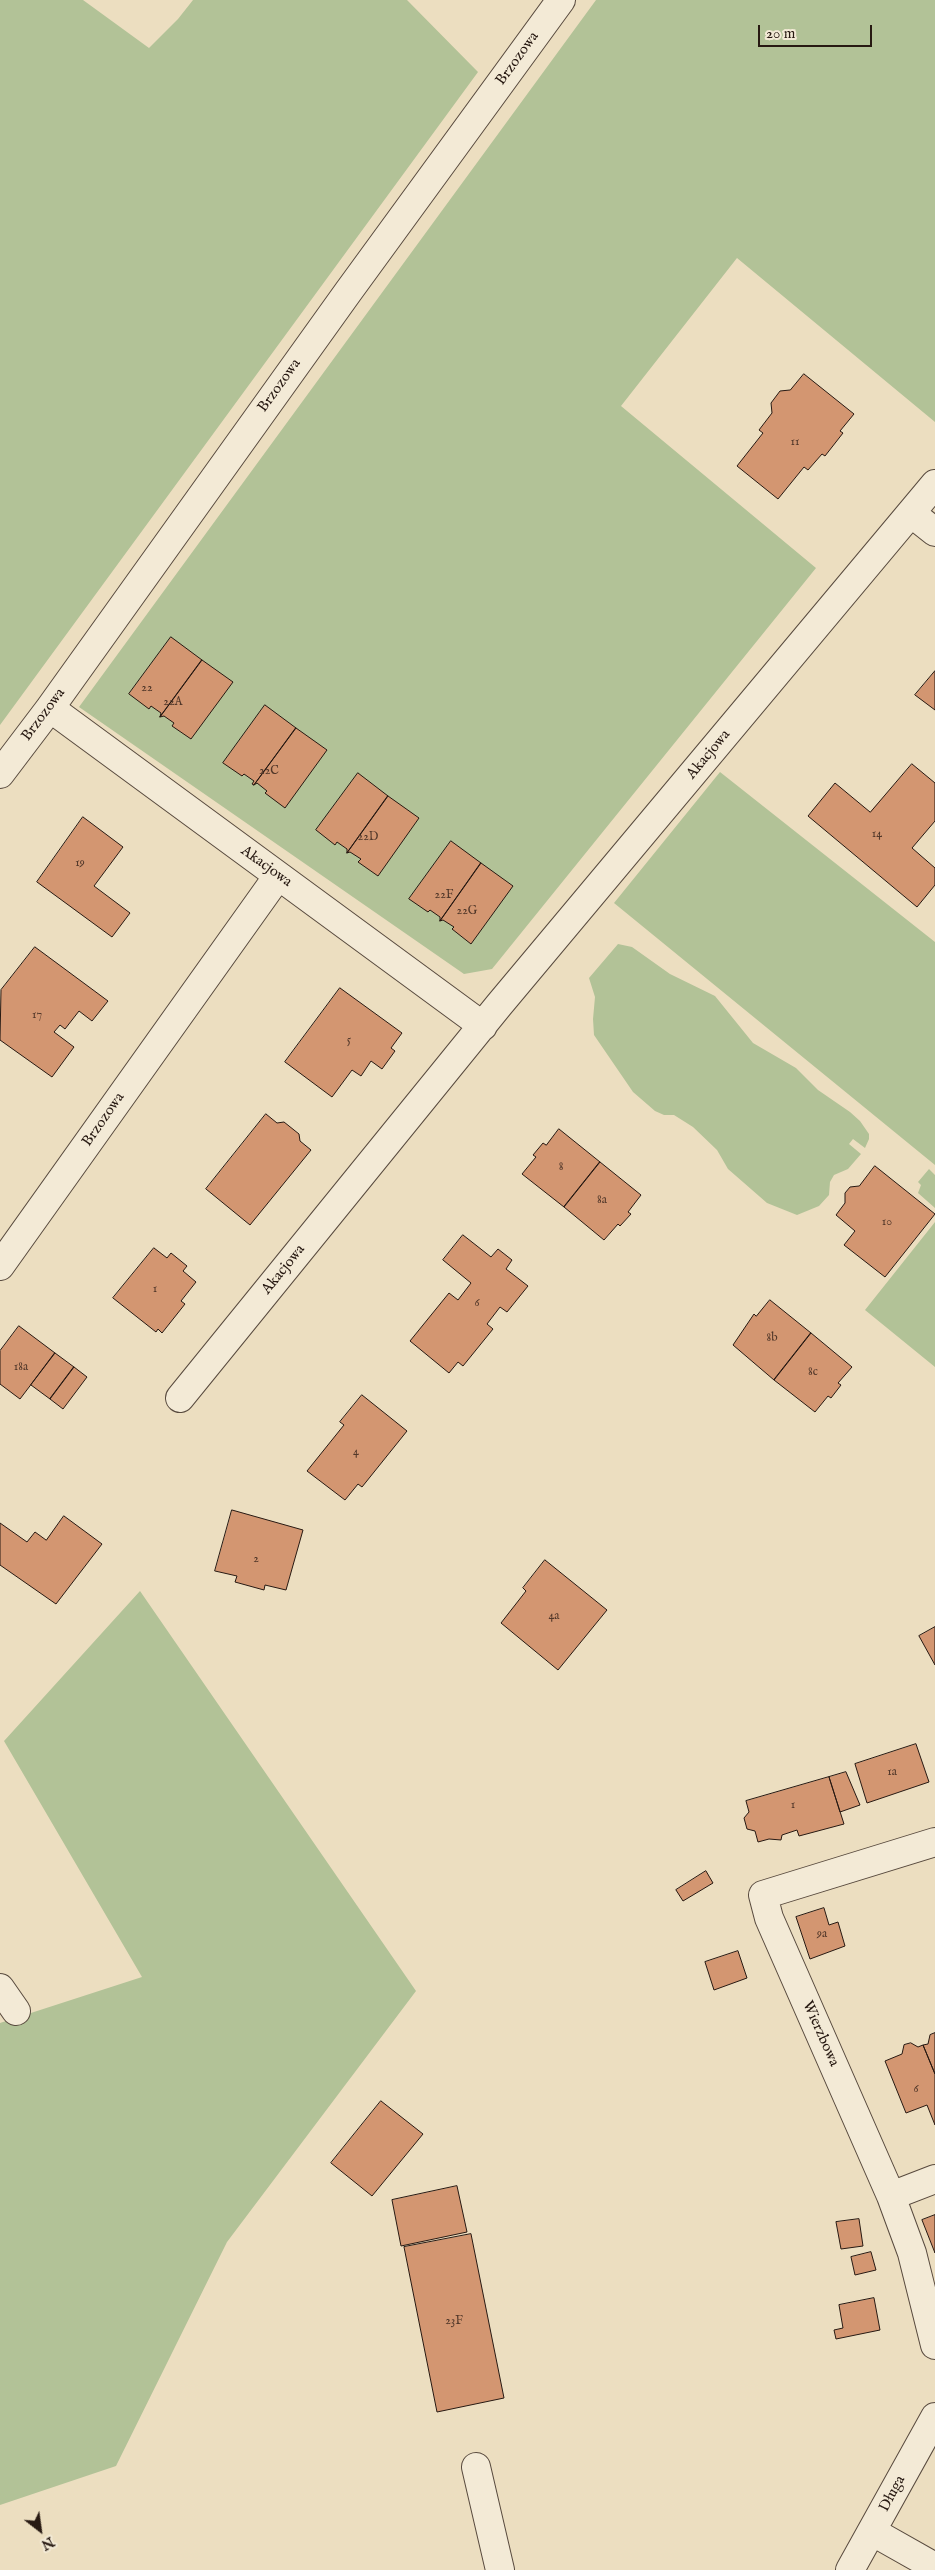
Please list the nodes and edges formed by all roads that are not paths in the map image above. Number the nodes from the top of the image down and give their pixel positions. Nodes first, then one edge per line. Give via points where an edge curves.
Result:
1 (561, 0) edge
2 (935, 484) edge
3 (911, 513) junction
4 (935, 532) edge
5 (50, 708) junction
6 (0, 774) edge
7 (278, 876) junction
8 (483, 1026) junction
9 (0, 1266) edge
10 (180, 1398) dead end
11 (935, 1842) edge
12 (0, 1988) edge
13 (16, 2011) dead end
14 (935, 2179) edge
15 (891, 2196) junction
16 (935, 2344) edge
17 (935, 2417) edge
18 (476, 2467) dead end
19 (872, 2532) junction
20 (935, 2567) edge
21 (500, 2570) edge
22 (850, 2570) edge

1 - 5 street, Brzozowa
2 - 3 street, Akacjowa
3 - 4 street
3 - 8 street, Akacjowa
5 - 6 street, Brzozowa
5 - 7 street, Akacjowa
7 - 8 street, Akacjowa
7 - 9 street, Brzozowa
8 - 10 street, Akacjowa
11 - 15 street, Wierzbowa via 763,1895 768,1918
12 - 13 street
14 - 15 street
15 - 16 street, Wierzbowa via 912,2253
17 - 19 street, Długa
18 - 21 street
19 - 20 street
19 - 22 street, Długa

